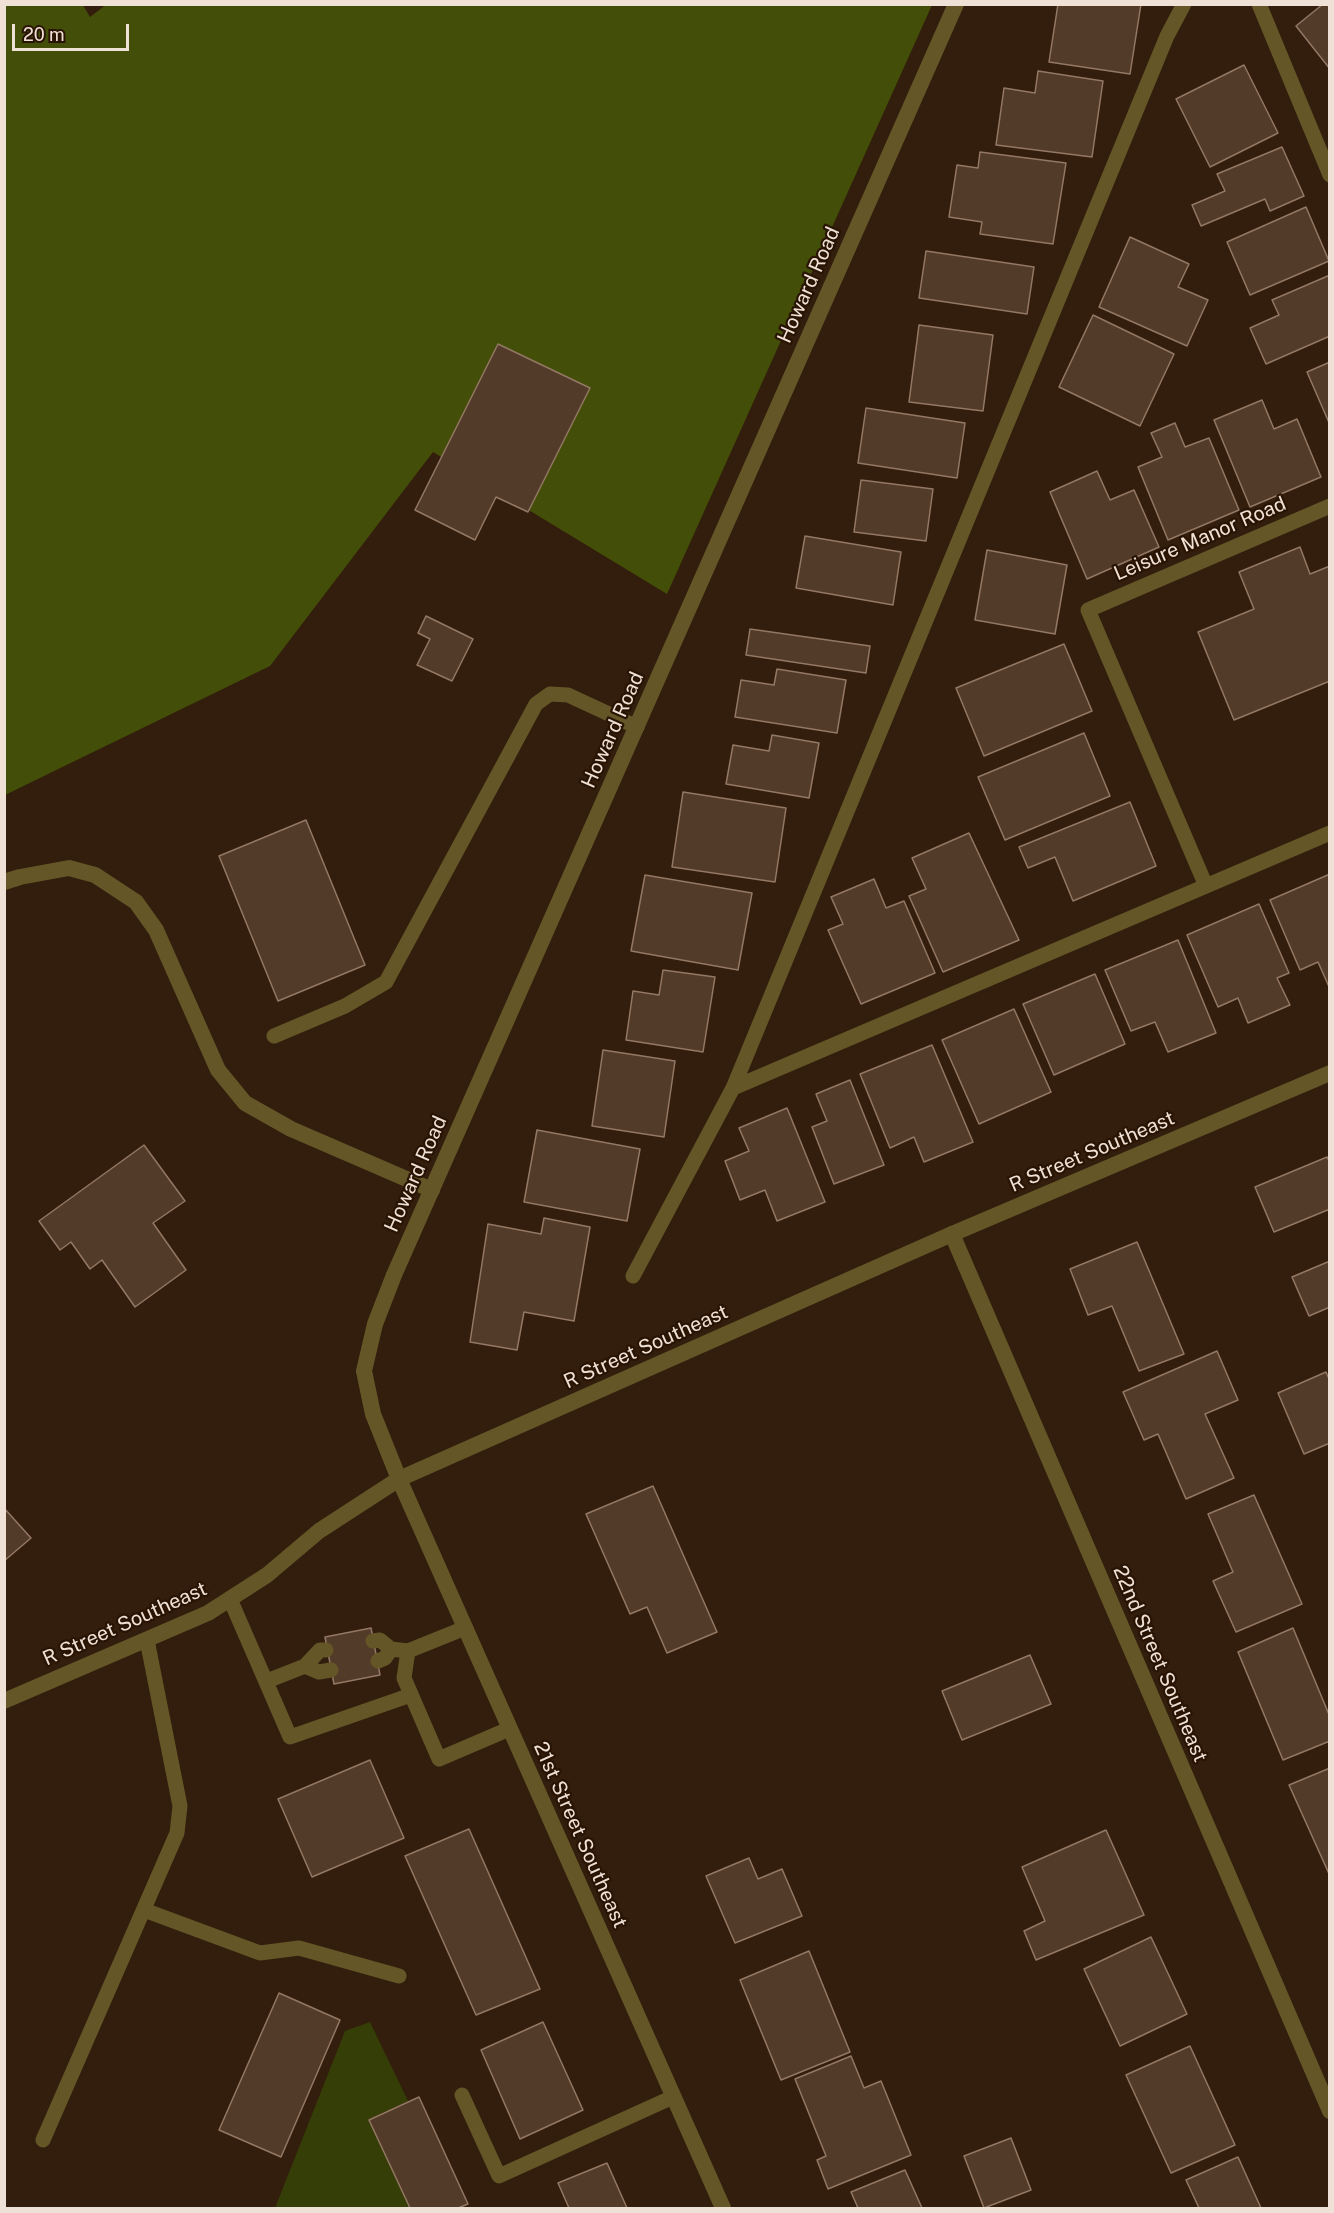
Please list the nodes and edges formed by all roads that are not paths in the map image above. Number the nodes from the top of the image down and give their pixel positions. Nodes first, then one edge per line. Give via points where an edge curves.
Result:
1 (956, 4) edge
2 (1184, 4) edge
3 (1259, 4) edge
4 (1329, 175) edge
5 (1329, 506) edge
6 (637, 727) junction
7 (1329, 833) edge
8 (4, 882) edge
9 (1206, 886) junction
10 (274, 1036) dead end
11 (1329, 1073) edge
12 (733, 1088) junction
13 (432, 1190) junction
14 (952, 1234) junction
15 (633, 1276) dead end
16 (399, 1479) junction
17 (230, 1599) junction
18 (465, 1628) junction
19 (147, 1640) junction
20 (373, 1641) dead end
21 (391, 1649) junction
22 (326, 1650) dead end
23 (408, 1651) junction
24 (378, 1661) dead end
25 (305, 1666) junction
26 (331, 1670) dead end
27 (267, 1681) junction
28 (411, 1695) junction
29 (4, 1701) edge
30 (509, 1729) junction
31 (144, 1910) junction
32 (399, 1976) dead end
33 (462, 2095) dead end
34 (673, 2097) junction
35 (1329, 2111) edge
36 (43, 2140) dead end
37 (723, 2208) edge

1 - 6 street, Howard Road
2 - 12 lane via 1167,36
3 - 4 lane
5 - 9 lane, Leisure Manor Road via 1088,610
6 - 10 lane via 568,696 550,694 536,704 386,982 345,1006
6 - 13 street, Howard Road
7 - 9 lane
8 - 13 street via 69,867 95,875 136,902 156,930 218,1070 245,1103 291,1129
9 - 12 lane
11 - 14 street, R Street Southeast
12 - 15 lane
13 - 16 street, Howard Road via 375,1324 364,1371 374,1414
14 - 16 street, R Street Southeast
14 - 35 street, 22nd Street Southeast
16 - 17 street, R Street Southeast via 319,1531 267,1575
16 - 18 street, 21st Street Southeast
17 - 19 street, R Street Southeast
17 - 27 lane
18 - 23 lane
18 - 30 street, 21st Street Southeast
19 - 29 street, R Street Southeast
19 - 31 lane via 180,1806 177,1833
20 - 21 lane via 380,1640
21 - 23 lane
21 - 24 lane
22 - 25 lane via 320,1650
23 - 28 lane via 404,1678
25 - 26 lane via 319,1672
25 - 27 lane
27 - 28 lane via 290,1737
28 - 30 lane via 439,1759
30 - 34 street, 21st Street Southeast
31 - 32 lane via 260,1953 299,1948
31 - 36 lane
33 - 34 lane via 499,2175
34 - 37 street, 21st Street Southeast

